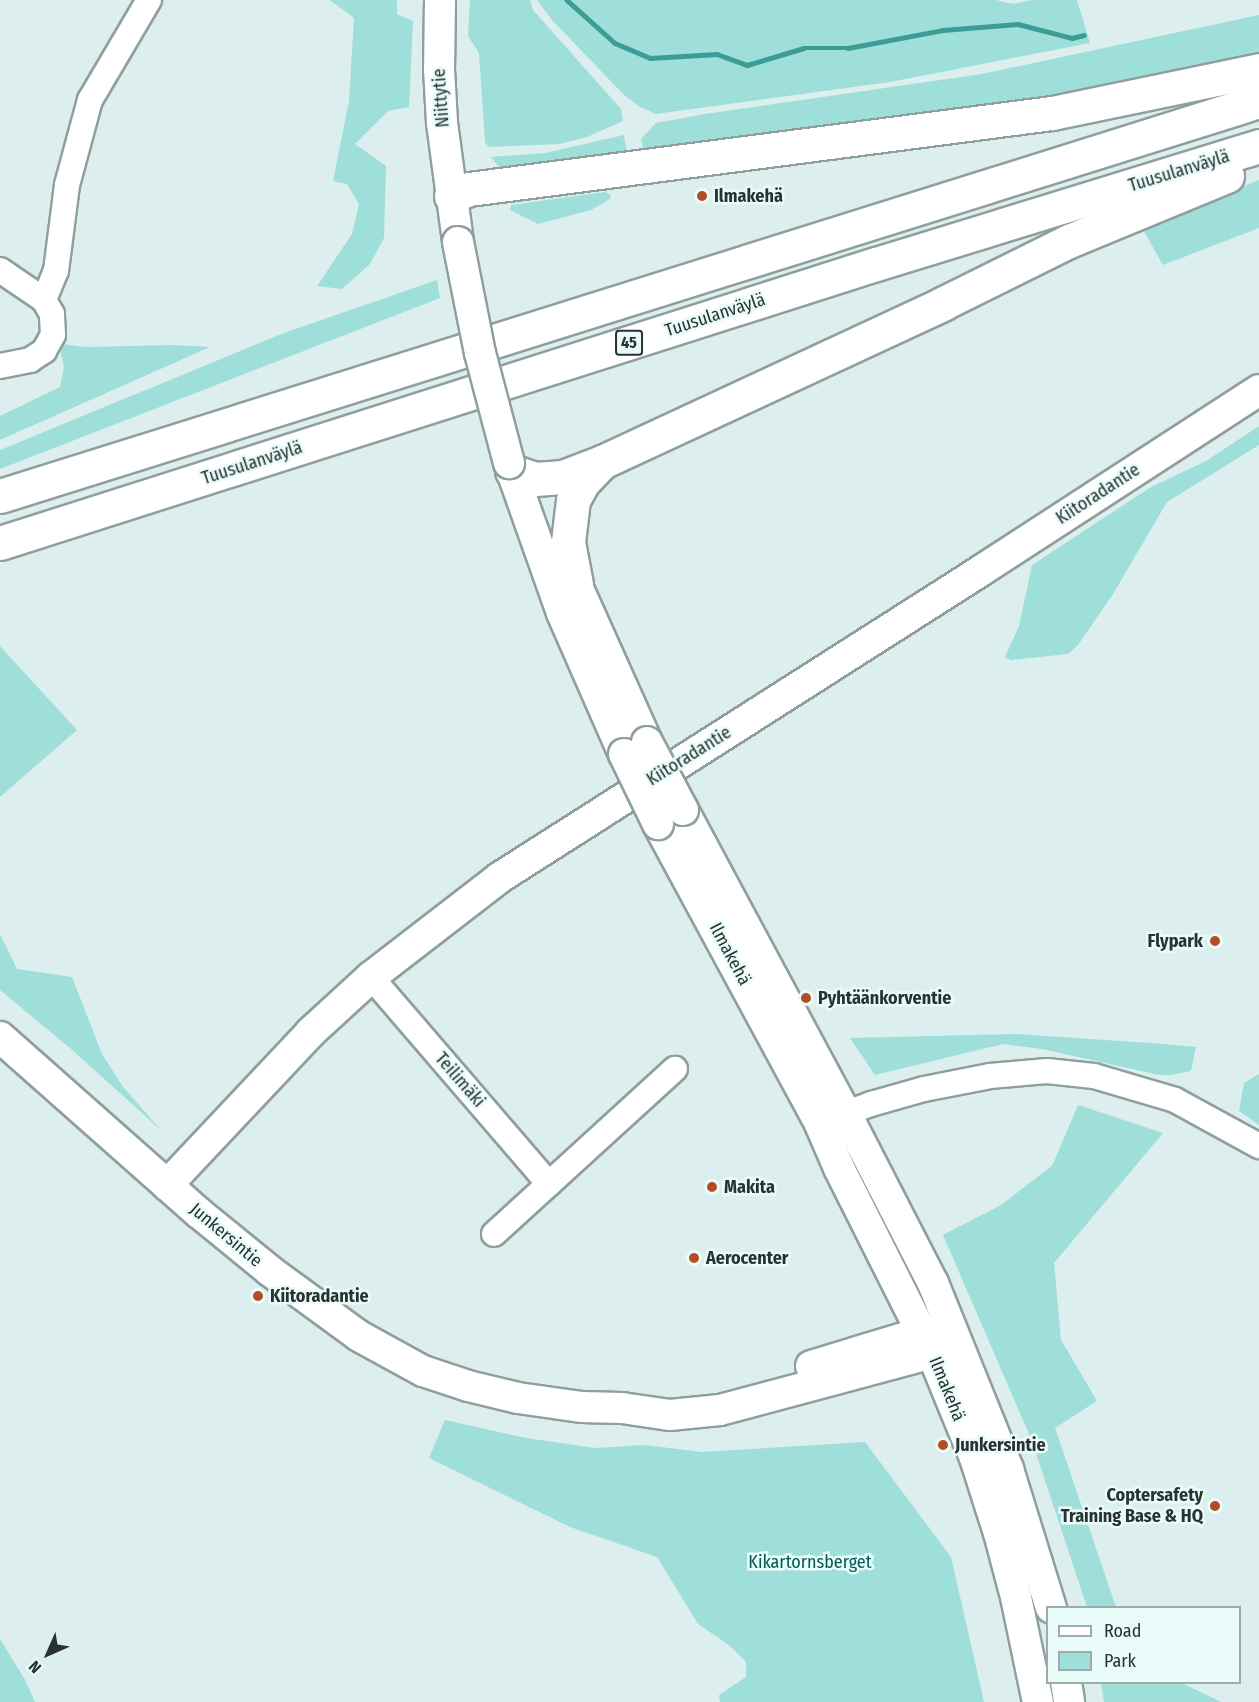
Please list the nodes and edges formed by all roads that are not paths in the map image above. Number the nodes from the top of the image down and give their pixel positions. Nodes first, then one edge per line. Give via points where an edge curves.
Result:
1 (148, 0) edge
2 (440, 0) edge
3 (458, 0) edge
4 (1259, 70) edge
5 (1259, 101) edge
6 (1259, 146) edge
7 (1259, 163) edge
8 (460, 193) junction
9 (0, 270) edge
10 (44, 300) junction
11 (0, 366) edge
12 (1259, 390) edge
13 (602, 462) junction
14 (521, 468) junction
15 (0, 496) edge
16 (0, 543) edge
17 (576, 584) junction
18 (635, 748) junction
19 (371, 977) junction
20 (0, 1037) edge
21 (675, 1069) dead end
22 (833, 1119) junction
23 (1259, 1146) edge
24 (549, 1184) junction
25 (167, 1185) junction
26 (494, 1234) dead end
27 (936, 1340) junction
28 (1050, 1606) edge
29 (1066, 1684) edge
30 (1038, 1702) edge
31 (1069, 1702) edge

1 - 10 street via 90,100 67,185 56,271
2 - 8 main road, Niittytie via 439,69
3 - 8 main road, Niittytie
4 - 8 highway via 1052,113
5 - 15 highway, 45
6 - 16 highway, Tuusulanväylä / 45
7 - 13 highway via 1069,241
8 - 14 main road, Ilmakehä via 466,240 498,348
9 - 10 street
10 - 11 street via 52,314 53,335 44,351 30,360
12 - 19 main road, Kiitoradantie via 509,871
13 - 14 highway via 563,477
13 - 17 highway via 573,500 568,542
14 - 17 main road, Ilmakehä
14 - 18 main road, Ilmakehä via 562,613
17 - 18 main road, Ilmakehä
18 - 22 main road, Ilmakehä, bridge
19 - 24 street, Teilimäki
19 - 25 main road, Kiitoradantie via 311,1032
20 - 25 main road, Junkersintie
21 - 24 street
22 - 23 street via 924,1089 990,1076 1047,1071 1094,1076 1175,1100
22 - 27 main road, Ilmakehä via 933,1283
24 - 26 street
25 - 27 main road, Junkersintie via 270,1271 359,1336 423,1371 518,1398 622,1408 706,1393
27 - 28 main road, Ilmakehä via 1008,1469
27 - 30 main road, Ilmakehä via 999,1533
29 - 31 main road

